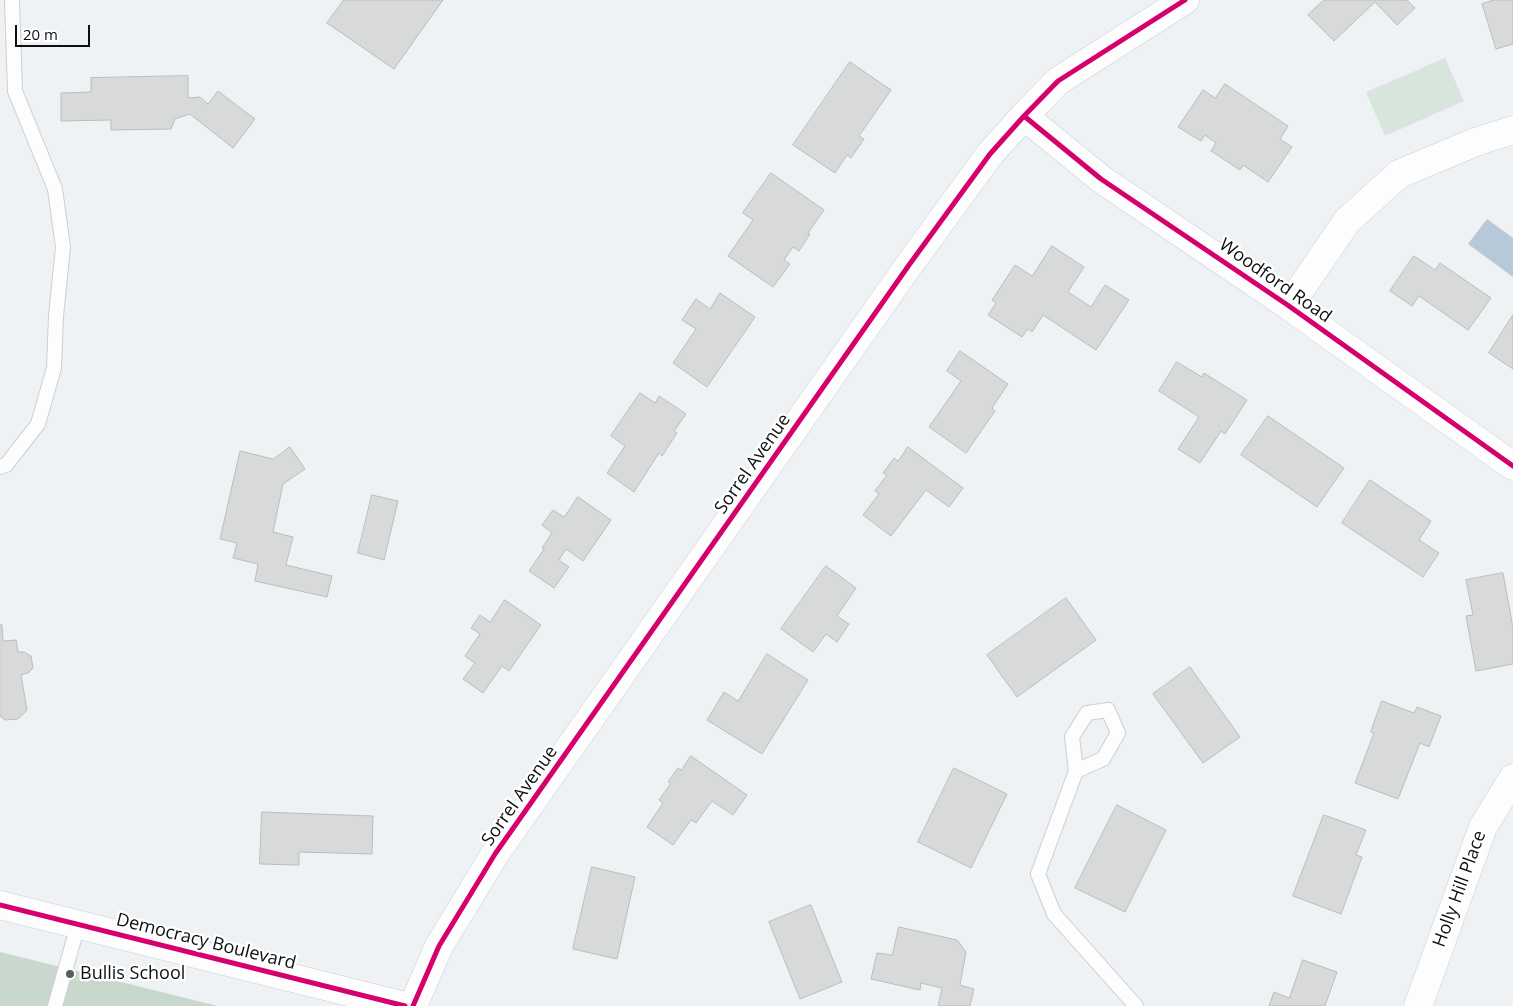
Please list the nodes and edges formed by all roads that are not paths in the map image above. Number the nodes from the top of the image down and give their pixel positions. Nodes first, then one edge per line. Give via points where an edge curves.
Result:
1 (12, 0) edge
2 (1185, 0) edge
3 (1024, 116) junction
4 (1513, 130) edge
5 (1289, 306) junction
6 (1513, 466) edge
7 (0, 467) edge
8 (1076, 771) dead end
9 (1513, 778) edge
10 (0, 906) edge
11 (78, 925) junction
12 (55, 1006) edge
13 (405, 1006) edge
14 (413, 1006) edge
15 (1136, 1006) edge
16 (1418, 1006) edge

1 - 7 lane via 15,91 55,189 63,247 54,368 38,424 6,465
2 - 3 street, Sorrel Avenue via 1058,81
3 - 5 street, Woodford Road via 1102,180
3 - 14 street, Sorrel Avenue via 990,154 909,265 495,854 439,946
4 - 5 street via 1399,174 1347,221
5 - 6 street, Woodford Road
8 - 15 lane via 1038,874 1054,914
9 - 16 street, Holly Hill Place via 1483,827
10 - 11 street, Democracy Boulevard
11 - 12 lane
11 - 13 street, Democracy Boulevard

